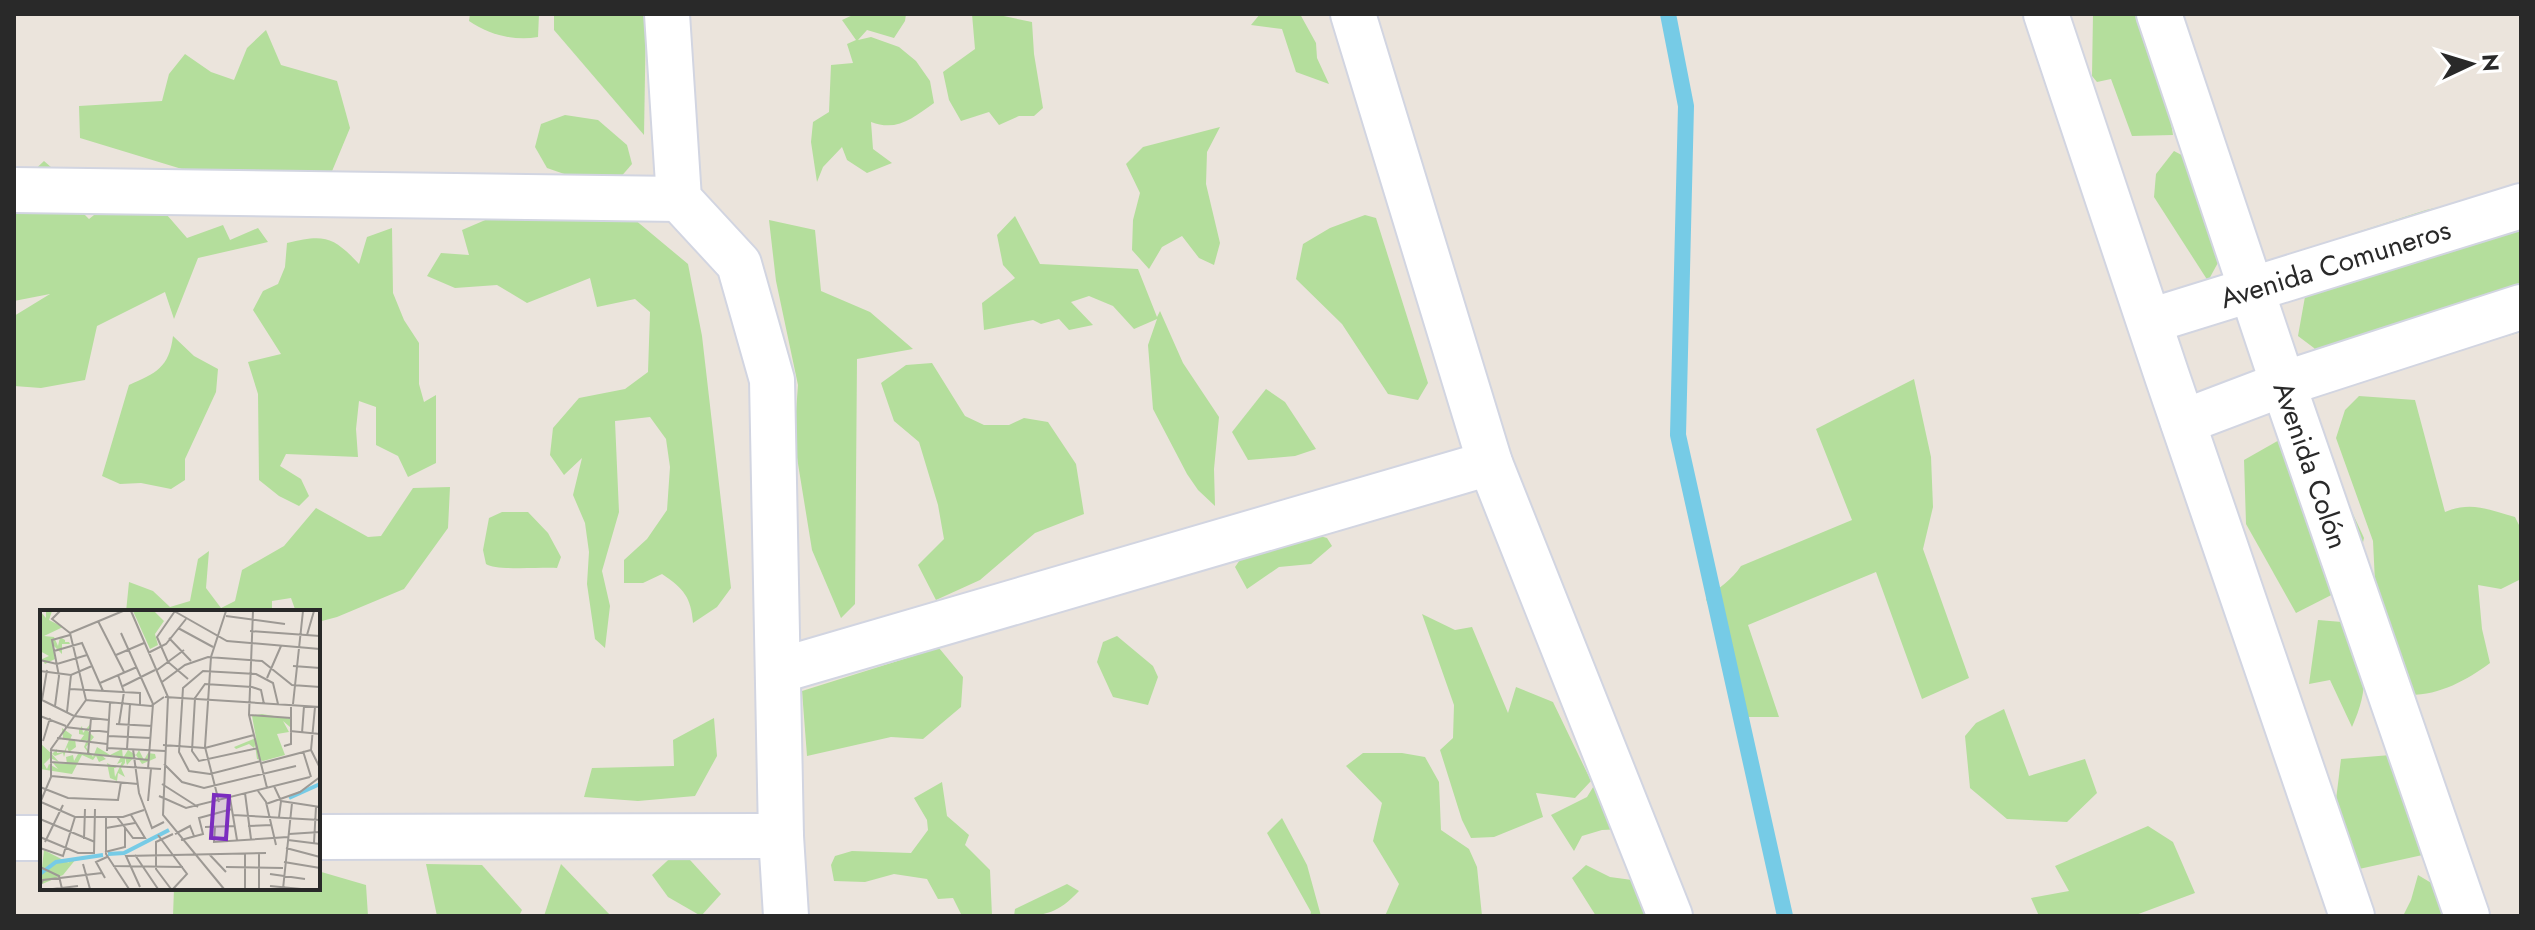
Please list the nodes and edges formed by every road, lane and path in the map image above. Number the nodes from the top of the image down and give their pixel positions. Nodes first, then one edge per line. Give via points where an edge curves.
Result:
1 (667, 14) edge
2 (1353, 14) edge
3 (2046, 14) edge
4 (2159, 14) edge
5 (14, 190) edge
6 (679, 199) junction
7 (2521, 206) edge
8 (2251, 290) junction
9 (2521, 307) edge
10 (2150, 321) junction
11 (2283, 384) junction
12 (2183, 422) junction
13 (1490, 463) junction
14 (778, 671) junction
15 (781, 836) junction
16 (320, 837) edge
17 (14, 838) edge
18 (40, 838) edge
19 (786, 916) edge
20 (1670, 916) edge
21 (2352, 916) edge
22 (2467, 916) edge

1 - 6 street
2 - 13 street
3 - 10 street
4 - 8 street, Avenida Colón
5 - 6 street
6 - 14 street via 739,264 772,380
7 - 8 street, Avenida Comuneros
8 - 10 street, Avenida Comuneros
8 - 11 street, Avenida Colón
9 - 11 street
10 - 12 street
11 - 12 street
11 - 22 street, Avenida Colón
12 - 21 street
13 - 14 street
13 - 20 street
14 - 15 street
15 - 16 street
15 - 19 street
17 - 18 street

